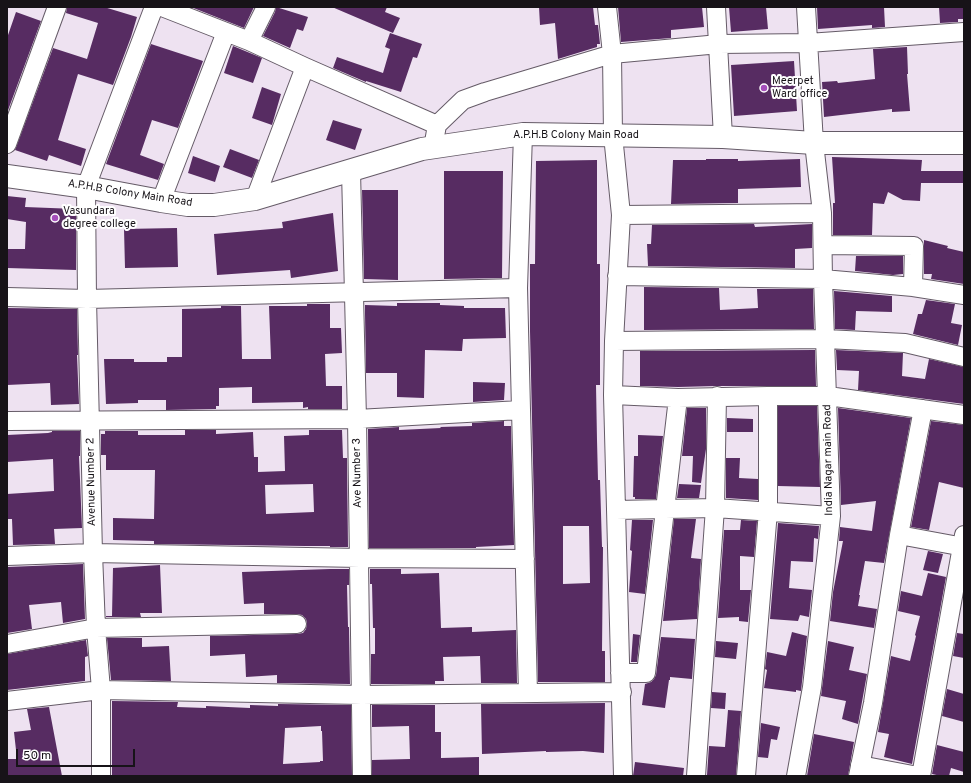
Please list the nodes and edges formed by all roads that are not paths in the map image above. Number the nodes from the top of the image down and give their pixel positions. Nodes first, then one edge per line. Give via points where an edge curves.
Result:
1 (57, 7) edge
2 (154, 7) edge
3 (266, 7) edge
4 (607, 7) edge
5 (716, 7) edge
6 (806, 7) edge
7 (173, 9) edge
8 (226, 32) junction
9 (964, 32) edge
10 (249, 41) junction
11 (808, 42) junction
12 (719, 44) junction
13 (612, 54) junction
14 (305, 67) junction
15 (437, 126) junction
16 (523, 134) junction
17 (613, 135) junction
18 (724, 137) junction
19 (814, 143) junction
20 (964, 143) edge
21 (7, 144) edge
22 (433, 148) junction
23 (351, 171) junction
24 (7, 176) edge
25 (86, 187) junction
26 (255, 199) junction
27 (160, 201) junction
28 (822, 213) junction
29 (621, 215) junction
30 (824, 245) junction
31 (617, 276) junction
32 (823, 279) junction
33 (913, 287) junction
34 (518, 288) junction
35 (354, 291) junction
36 (964, 295) edge
37 (7, 296) edge
38 (87, 299) junction
39 (826, 339) junction
40 (614, 341) junction
41 (964, 357) edge
42 (613, 395) junction
43 (717, 396) junction
44 (768, 396) junction
45 (828, 396) junction
46 (678, 398) junction
47 (521, 410) junction
48 (923, 410) junction
49 (964, 415) edge
50 (357, 419) junction
51 (90, 420) junction
52 (7, 421) edge
53 (665, 508) junction
54 (715, 508) junction
55 (616, 510) junction
56 (768, 511) junction
57 (831, 516) junction
58 (899, 535) junction
59 (963, 543) edge
60 (93, 553) junction
61 (7, 556) edge
62 (360, 558) junction
63 (524, 558) junction
64 (297, 624) dead end
65 (96, 628) junction
66 (7, 644) edge
67 (620, 673) junction
68 (101, 690) junction
69 (622, 692) junction
70 (528, 693) junction
71 (362, 695) junction
72 (7, 701) edge
73 (859, 771) edge
74 (102, 776) edge
75 (362, 776) edge
76 (623, 776) edge
77 (696, 776) edge
78 (746, 776) edge
79 (796, 776) edge
80 (920, 776) edge

1 - 21 street
2 - 25 street
3 - 10 street
4 - 13 street
5 - 12 street
6 - 11 street, India Nagar main Road
7 - 8 street
8 - 10 street
8 - 27 street
9 - 11 street
10 - 14 street
11 - 12 street
11 - 19 street, India Nagar main Road
12 - 13 street
12 - 18 street
13 - 15 street via 462,100
13 - 17 street
14 - 15 street
14 - 26 street
15 - 22 street
16 - 17 street, A.P.H.B Colony Main Road
16 - 22 street, A.P.H.B Colony Main Road
16 - 34 street
17 - 18 street, A.P.H.B Colony Main Road
17 - 29 street
18 - 19 street, A.P.H.B Colony Main Road
19 - 20 street, A.P.H.B Colony Main Road
19 - 28 street, India Nagar main Road
22 - 23 street, A.P.H.B Colony Main Road via 422,149
23 - 26 street, A.P.H.B Colony Main Road
23 - 35 street, Ave Number 3
24 - 25 street, A.P.H.B Colony Main Road
25 - 27 street, A.P.H.B Colony Main Road
25 - 38 street, Avenue Number 2
26 - 27 street, A.P.H.B Colony Main Road via 214,205
28 - 29 street
28 - 30 street, India Nagar main Road
29 - 31 street
30 - 32 street, India Nagar main Road
30 - 33 street via 914,246
31 - 32 street
31 - 40 street
32 - 33 street
32 - 39 street, India Nagar main Road
33 - 36 street
34 - 35 street
34 - 47 street
35 - 38 street
35 - 50 street, Ave Number 3
37 - 38 street
38 - 51 street, Avenue Number 2
39 - 40 street
39 - 41 street via 906,343
39 - 45 street, India Nagar main Road
40 - 42 street
42 - 46 street
42 - 55 street
43 - 44 street
43 - 46 street
43 - 54 street
44 - 45 street
44 - 56 street
45 - 48 street
45 - 57 street, India Nagar main Road
46 - 53 street
47 - 50 street
47 - 63 street
48 - 49 street
48 - 58 street
50 - 51 street
50 - 62 street, Ave Number 3
51 - 52 street
51 - 60 street, Avenue Number 2
53 - 54 street
53 - 55 street
53 - 67 street via 646,673
54 - 56 street
54 - 77 street
55 - 67 street
56 - 57 street
56 - 78 street
57 - 79 street, India Nagar main Road via 812,687
58 - 59 street
58 - 73 street via 873,703
59 - 80 street
60 - 61 street
60 - 62 street
60 - 65 street, Avenue Number 2
62 - 63 street
62 - 71 street, Ave Number 3
63 - 70 street
64 - 65 street
65 - 66 street
65 - 68 street, Avenue Number 2
67 - 69 street
68 - 71 street
68 - 72 street
68 - 74 street, Avenue Number 2
69 - 70 street
69 - 76 street
70 - 71 street
71 - 75 street, Ave Number 3
73 - 80 street

